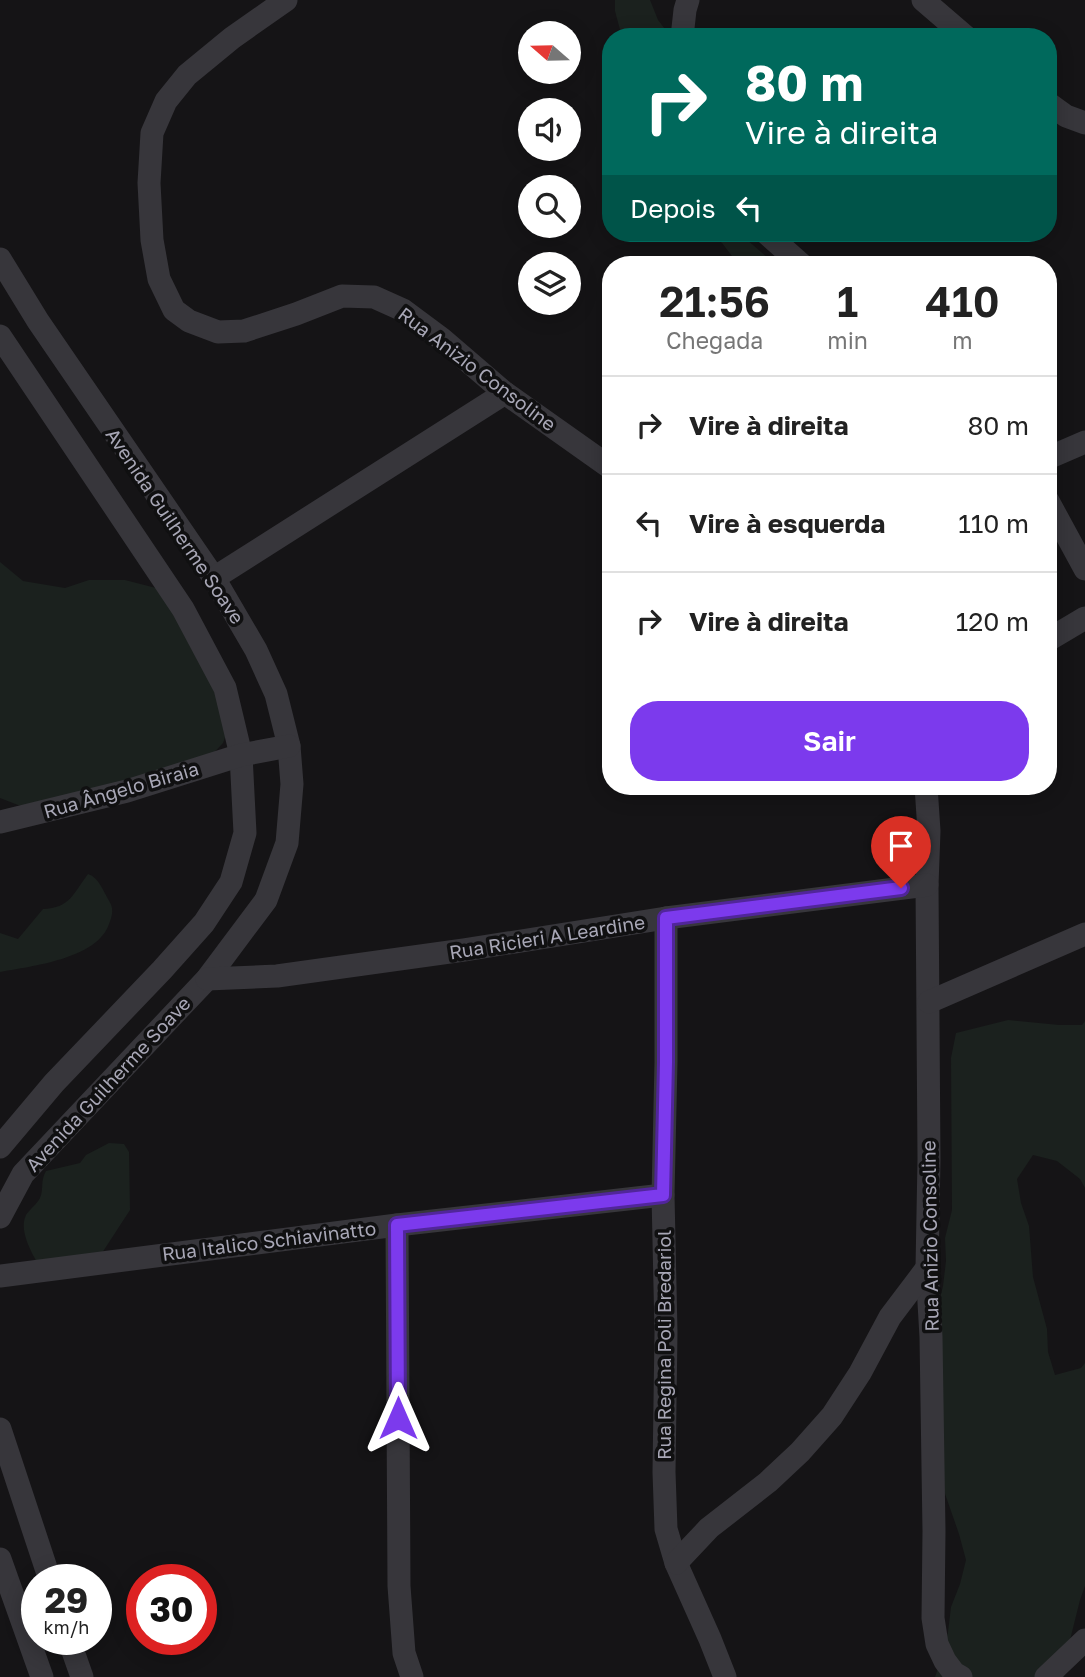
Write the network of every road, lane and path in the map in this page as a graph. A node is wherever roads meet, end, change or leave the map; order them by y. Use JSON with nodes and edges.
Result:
{"nodes":[{"id":1,"x":286,"y":0,"type":"edge"},
{"id":2,"x":688,"y":0,"type":"edge"},
{"id":3,"x":923,"y":0,"type":"edge"},
{"id":4,"x":682,"y":28,"type":"edge"},
{"id":5,"x":956,"y":28,"type":"edge"},
{"id":6,"x":1057,"y":110,"type":"edge"},
{"id":7,"x":1085,"y":122,"type":"edge"},
{"id":8,"x":776,"y":242,"type":"edge"},
{"id":9,"x":792,"y":256,"type":"edge"},
{"id":10,"x":0,"y":259,"type":"edge"},
{"id":11,"x":0,"y":336,"type":"edge"},
{"id":12,"x":505,"y":393,"type":"junction"},
{"id":13,"x":1085,"y":442,"type":"edge"},
{"id":14,"x":1057,"y":454,"type":"edge"},
{"id":15,"x":602,"y":462,"type":"edge"},
{"id":16,"x":1057,"y":518,"type":"edge"},
{"id":17,"x":1085,"y":569,"type":"edge"},
{"id":18,"x":214,"y":578,"type":"junction"},
{"id":19,"x":1085,"y":618,"type":"edge"},
{"id":20,"x":1057,"y":635,"type":"edge"},
{"id":21,"x":289,"y":746,"type":"junction"},
{"id":22,"x":241,"y":755,"type":"junction"},
{"id":23,"x":927,"y":795,"type":"edge"},
{"id":24,"x":1,"y":821,"type":"edge"},
{"id":25,"x":927,"y":885,"type":"junction"},
{"id":26,"x":666,"y":918,"type":"junction"},
{"id":27,"x":1085,"y":934,"type":"edge"},
{"id":28,"x":207,"y":979,"type":"junction"},
{"id":29,"x":929,"y":1002,"type":"junction"},
{"id":30,"x":0,"y":1147,"type":"edge"},
{"id":31,"x":663,"y":1195,"type":"junction"},
{"id":32,"x":0,"y":1217,"type":"edge"},
{"id":33,"x":397,"y":1225,"type":"junction"},
{"id":34,"x":927,"y":1268,"type":"junction"},
{"id":35,"x":0,"y":1276,"type":"edge"},
{"id":36,"x":0,"y":1429,"type":"edge"},
{"id":37,"x":0,"y":1559,"type":"edge"},
{"id":38,"x":676,"y":1563,"type":"junction"},
{"id":39,"x":45,"y":1564,"type":"edge"},
{"id":40,"x":1085,"y":1640,"type":"edge"},
{"id":41,"x":74,"y":1655,"type":"edge"},
{"id":42,"x":41,"y":1677,"type":"edge"},
{"id":43,"x":82,"y":1677,"type":"edge"},
{"id":44,"x":412,"y":1677,"type":"edge"},
{"id":45,"x":725,"y":1677,"type":"edge"},
{"id":46,"x":961,"y":1677,"type":"edge"},
{"id":47,"x":1046,"y":1677,"type":"edge"}],
"edges":[{"from":1,"to":12,"type":"street","name":"Rua Anizio Consoline"},
{"from":2,"to":4,"type":"street"},
{"from":3,"to":5,"type":"street"},
{"from":6,"to":7,"type":"street"},
{"from":8,"to":9,"type":"street"},
{"from":10,"to":18,"type":"street","name":"Avenida Guilherme Soave"},
{"from":11,"to":22,"type":"street","name":"Avenida Guilherme Soave"},
{"from":12,"to":15,"type":"street","name":"Rua Anizio Consoline"},
{"from":12,"to":18,"type":"street"},
{"from":13,"to":14,"type":"street"},
{"from":16,"to":17,"type":"street"},
{"from":18,"to":21,"type":"street","name":"Avenida Guilherme Soave"},
{"from":19,"to":20,"type":"street"},
{"from":21,"to":22,"type":"street","name":"Rua Ângelo Biraia"},
{"from":21,"to":28,"type":"street","name":"Avenida Guilherme Soave"},
{"from":22,"to":24,"type":"street","name":"Rua Ângelo Biraia"},
{"from":22,"to":30,"type":"street","name":"Avenida Guilherme Soave"},
{"from":23,"to":25,"type":"street","name":"Rua Anizio Consoline"},
{"from":25,"to":26,"type":"street","name":"Rua Ricieri A Leardine"},
{"from":25,"to":29,"type":"street","name":"Rua Anizio Consoline"},
{"from":26,"to":28,"type":"street","name":"Rua Ricieri A Leardine"},
{"from":26,"to":31,"type":"street","name":"Rua Regina Poli Bredariol"},
{"from":27,"to":29,"type":"street"},
{"from":28,"to":32,"type":"street","name":"Avenida Guilherme Soave"},
{"from":29,"to":34,"type":"street","name":"Rua Anizio Consoline"},
{"from":31,"to":33,"type":"street","name":"Rua Italico Schiavinatto"},
{"from":31,"to":38,"type":"street","name":"Rua Regina Poli Bredariol"},
{"from":33,"to":35,"type":"street","name":"Rua Italico Schiavinatto"},
{"from":33,"to":44,"type":"street"},
{"from":34,"to":38,"type":"street"},
{"from":34,"to":46,"type":"street","name":"Rua Anizio Consoline"},
{"from":36,"to":39,"type":"street"},
{"from":37,"to":42,"type":"street"},
{"from":38,"to":45,"type":"street","name":"Rua Regina Poli Bredariol"},
{"from":40,"to":47,"type":"street"},
{"from":41,"to":43,"type":"street"}]}
